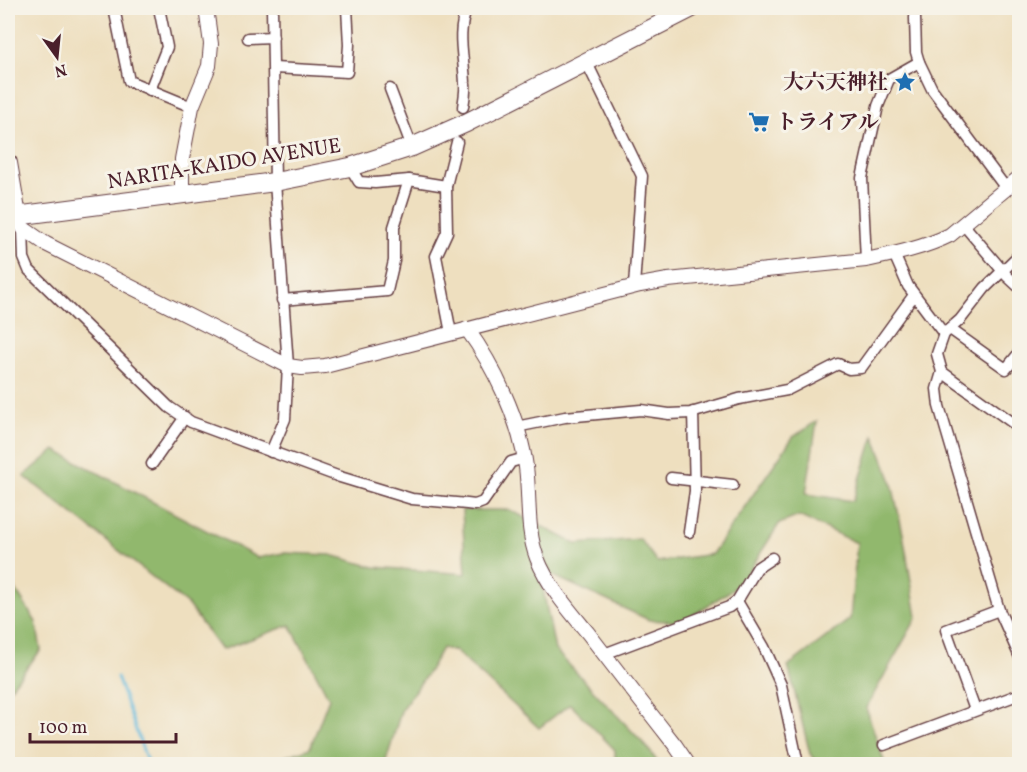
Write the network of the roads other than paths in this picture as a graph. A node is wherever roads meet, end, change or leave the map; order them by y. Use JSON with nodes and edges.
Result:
{"nodes":[{"id":1,"x":114,"y":8,"type":"edge"},
{"id":2,"x":159,"y":8,"type":"edge"},
{"id":3,"x":206,"y":8,"type":"edge"},
{"id":4,"x":272,"y":8,"type":"edge"},
{"id":5,"x":347,"y":8,"type":"edge"},
{"id":6,"x":467,"y":8,"type":"edge"},
{"id":7,"x":692,"y":8,"type":"edge"},
{"id":8,"x":916,"y":8,"type":"edge"},
{"id":9,"x":273,"y":37,"type":"junction"},
{"id":10,"x":248,"y":38,"type":"dead end"},
{"id":11,"x":586,"y":62,"type":"junction"},
{"id":12,"x":919,"y":62,"type":"junction"},
{"id":13,"x":274,"y":68,"type":"junction"},
{"id":14,"x":390,"y":89,"type":"dead end"},
{"id":15,"x":150,"y":90,"type":"junction"},
{"id":16,"x":192,"y":107,"type":"junction"},
{"id":17,"x":463,"y":107,"type":"dead end"},
{"id":18,"x":457,"y":142,"type":"dead end"},
{"id":19,"x":412,"y":147,"type":"junction"},
{"id":20,"x":8,"y":163,"type":"edge"},
{"id":21,"x":350,"y":167,"type":"junction"},
{"id":22,"x":1020,"y":177,"type":"edge"},
{"id":23,"x":409,"y":180,"type":"junction"},
{"id":24,"x":275,"y":182,"type":"junction"},
{"id":25,"x":446,"y":186,"type":"junction"},
{"id":26,"x":1005,"y":187,"type":"junction"},
{"id":27,"x":182,"y":193,"type":"junction"},
{"id":28,"x":16,"y":221,"type":"edge"},
{"id":29,"x":963,"y":224,"type":"junction"},
{"id":30,"x":894,"y":254,"type":"junction"},
{"id":31,"x":1020,"y":254,"type":"edge"},
{"id":32,"x":866,"y":260,"type":"junction"},
{"id":33,"x":1002,"y":271,"type":"junction"},
{"id":34,"x":634,"y":286,"type":"junction"},
{"id":35,"x":1020,"y":288,"type":"edge"},
{"id":36,"x":915,"y":295,"type":"junction"},
{"id":37,"x":282,"y":300,"type":"junction"},
{"id":38,"x":467,"y":329,"type":"junction"},
{"id":39,"x":947,"y":331,"type":"junction"},
{"id":40,"x":451,"y":333,"type":"junction"},
{"id":41,"x":1020,"y":352,"type":"edge"},
{"id":42,"x":288,"y":366,"type":"junction"},
{"id":43,"x":942,"y":372,"type":"junction"},
{"id":44,"x":693,"y":412,"type":"junction"},
{"id":45,"x":185,"y":417,"type":"junction"},
{"id":46,"x":516,"y":427,"type":"junction"},
{"id":47,"x":1020,"y":428,"type":"edge"},
{"id":48,"x":271,"y":452,"type":"junction"},
{"id":49,"x":525,"y":458,"type":"junction"},
{"id":50,"x":152,"y":464,"type":"dead end"},
{"id":51,"x":671,"y":478,"type":"dead end"},
{"id":52,"x":695,"y":480,"type":"junction"},
{"id":53,"x":733,"y":484,"type":"dead end"},
{"id":54,"x":689,"y":531,"type":"dead end"},
{"id":55,"x":772,"y":558,"type":"dead end"},
{"id":56,"x":737,"y":601,"type":"junction"},
{"id":57,"x":999,"y":610,"type":"junction"},
{"id":58,"x":604,"y":654,"type":"junction"},
{"id":59,"x":1020,"y":657,"type":"edge"},
{"id":60,"x":1020,"y":694,"type":"edge"},
{"id":61,"x":975,"y":710,"type":"junction"},
{"id":62,"x":884,"y":745,"type":"dead end"},
{"id":63,"x":688,"y":765,"type":"edge"},
{"id":64,"x":798,"y":765,"type":"edge"}],
"edges":[{"from":1,"to":15,"type":"street"},
{"from":2,"to":15,"type":"street"},
{"from":3,"to":16,"type":"street"},
{"from":4,"to":9,"type":"street"},
{"from":5,"to":13,"type":"street"},
{"from":6,"to":17,"type":"street"},
{"from":7,"to":11,"type":"main road","name":"NARITA-KAIDO AVENUE"},
{"from":8,"to":12,"type":"street"},
{"from":9,"to":10,"type":"street"},
{"from":9,"to":13,"type":"street"},
{"from":11,"to":19,"type":"main road","name":"NARITA-KAIDO AVENUE"},
{"from":11,"to":34,"type":"street"},
{"from":12,"to":26,"type":"street"},
{"from":12,"to":32,"type":"street"},
{"from":13,"to":24,"type":"street"},
{"from":14,"to":19,"type":"street"},
{"from":15,"to":16,"type":"street"},
{"from":16,"to":27,"type":"street"},
{"from":18,"to":25,"type":"street"},
{"from":19,"to":21,"type":"main road","name":"NARITA-KAIDO AVENUE"},
{"from":20,"to":28,"type":"main road"},
{"from":21,"to":23,"type":"street"},
{"from":21,"to":24,"type":"main road","name":"NARITA-KAIDO AVENUE"},
{"from":22,"to":26,"type":"street"},
{"from":23,"to":25,"type":"street"},
{"from":23,"to":37,"type":"street"},
{"from":24,"to":27,"type":"main road","name":"NARITA-KAIDO AVENUE"},
{"from":24,"to":37,"type":"street"},
{"from":25,"to":40,"type":"street"},
{"from":26,"to":29,"type":"street"},
{"from":27,"to":28,"type":"main road","name":"NARITA-KAIDO AVENUE"},
{"from":28,"to":42,"type":"street"},
{"from":28,"to":45,"type":"street"},
{"from":29,"to":30,"type":"street"},
{"from":29,"to":33,"type":"street"},
{"from":30,"to":32,"type":"street"},
{"from":30,"to":36,"type":"street"},
{"from":31,"to":33,"type":"street"},
{"from":32,"to":34,"type":"street"},
{"from":33,"to":35,"type":"street"},
{"from":33,"to":39,"type":"street"},
{"from":34,"to":38,"type":"street"},
{"from":36,"to":39,"type":"street"},
{"from":36,"to":44,"type":"street"},
{"from":37,"to":42,"type":"street"},
{"from":38,"to":40,"type":"street"},
{"from":38,"to":46,"type":"street"},
{"from":39,"to":41,"type":"street"},
{"from":39,"to":43,"type":"street"},
{"from":40,"to":42,"type":"street"},
{"from":42,"to":48,"type":"street"},
{"from":43,"to":47,"type":"street"},
{"from":43,"to":57,"type":"street"},
{"from":44,"to":46,"type":"street"},
{"from":44,"to":52,"type":"street"},
{"from":45,"to":48,"type":"street"},
{"from":45,"to":50,"type":"street"},
{"from":46,"to":49,"type":"street"},
{"from":48,"to":49,"type":"street"},
{"from":49,"to":58,"type":"street"},
{"from":51,"to":52,"type":"street"},
{"from":52,"to":53,"type":"street"},
{"from":52,"to":54,"type":"street"},
{"from":55,"to":56,"type":"street"},
{"from":56,"to":58,"type":"street"},
{"from":56,"to":64,"type":"street"},
{"from":57,"to":59,"type":"street"},
{"from":57,"to":61,"type":"street"},
{"from":58,"to":63,"type":"street"},
{"from":60,"to":61,"type":"street"},
{"from":61,"to":62,"type":"street"}]}
